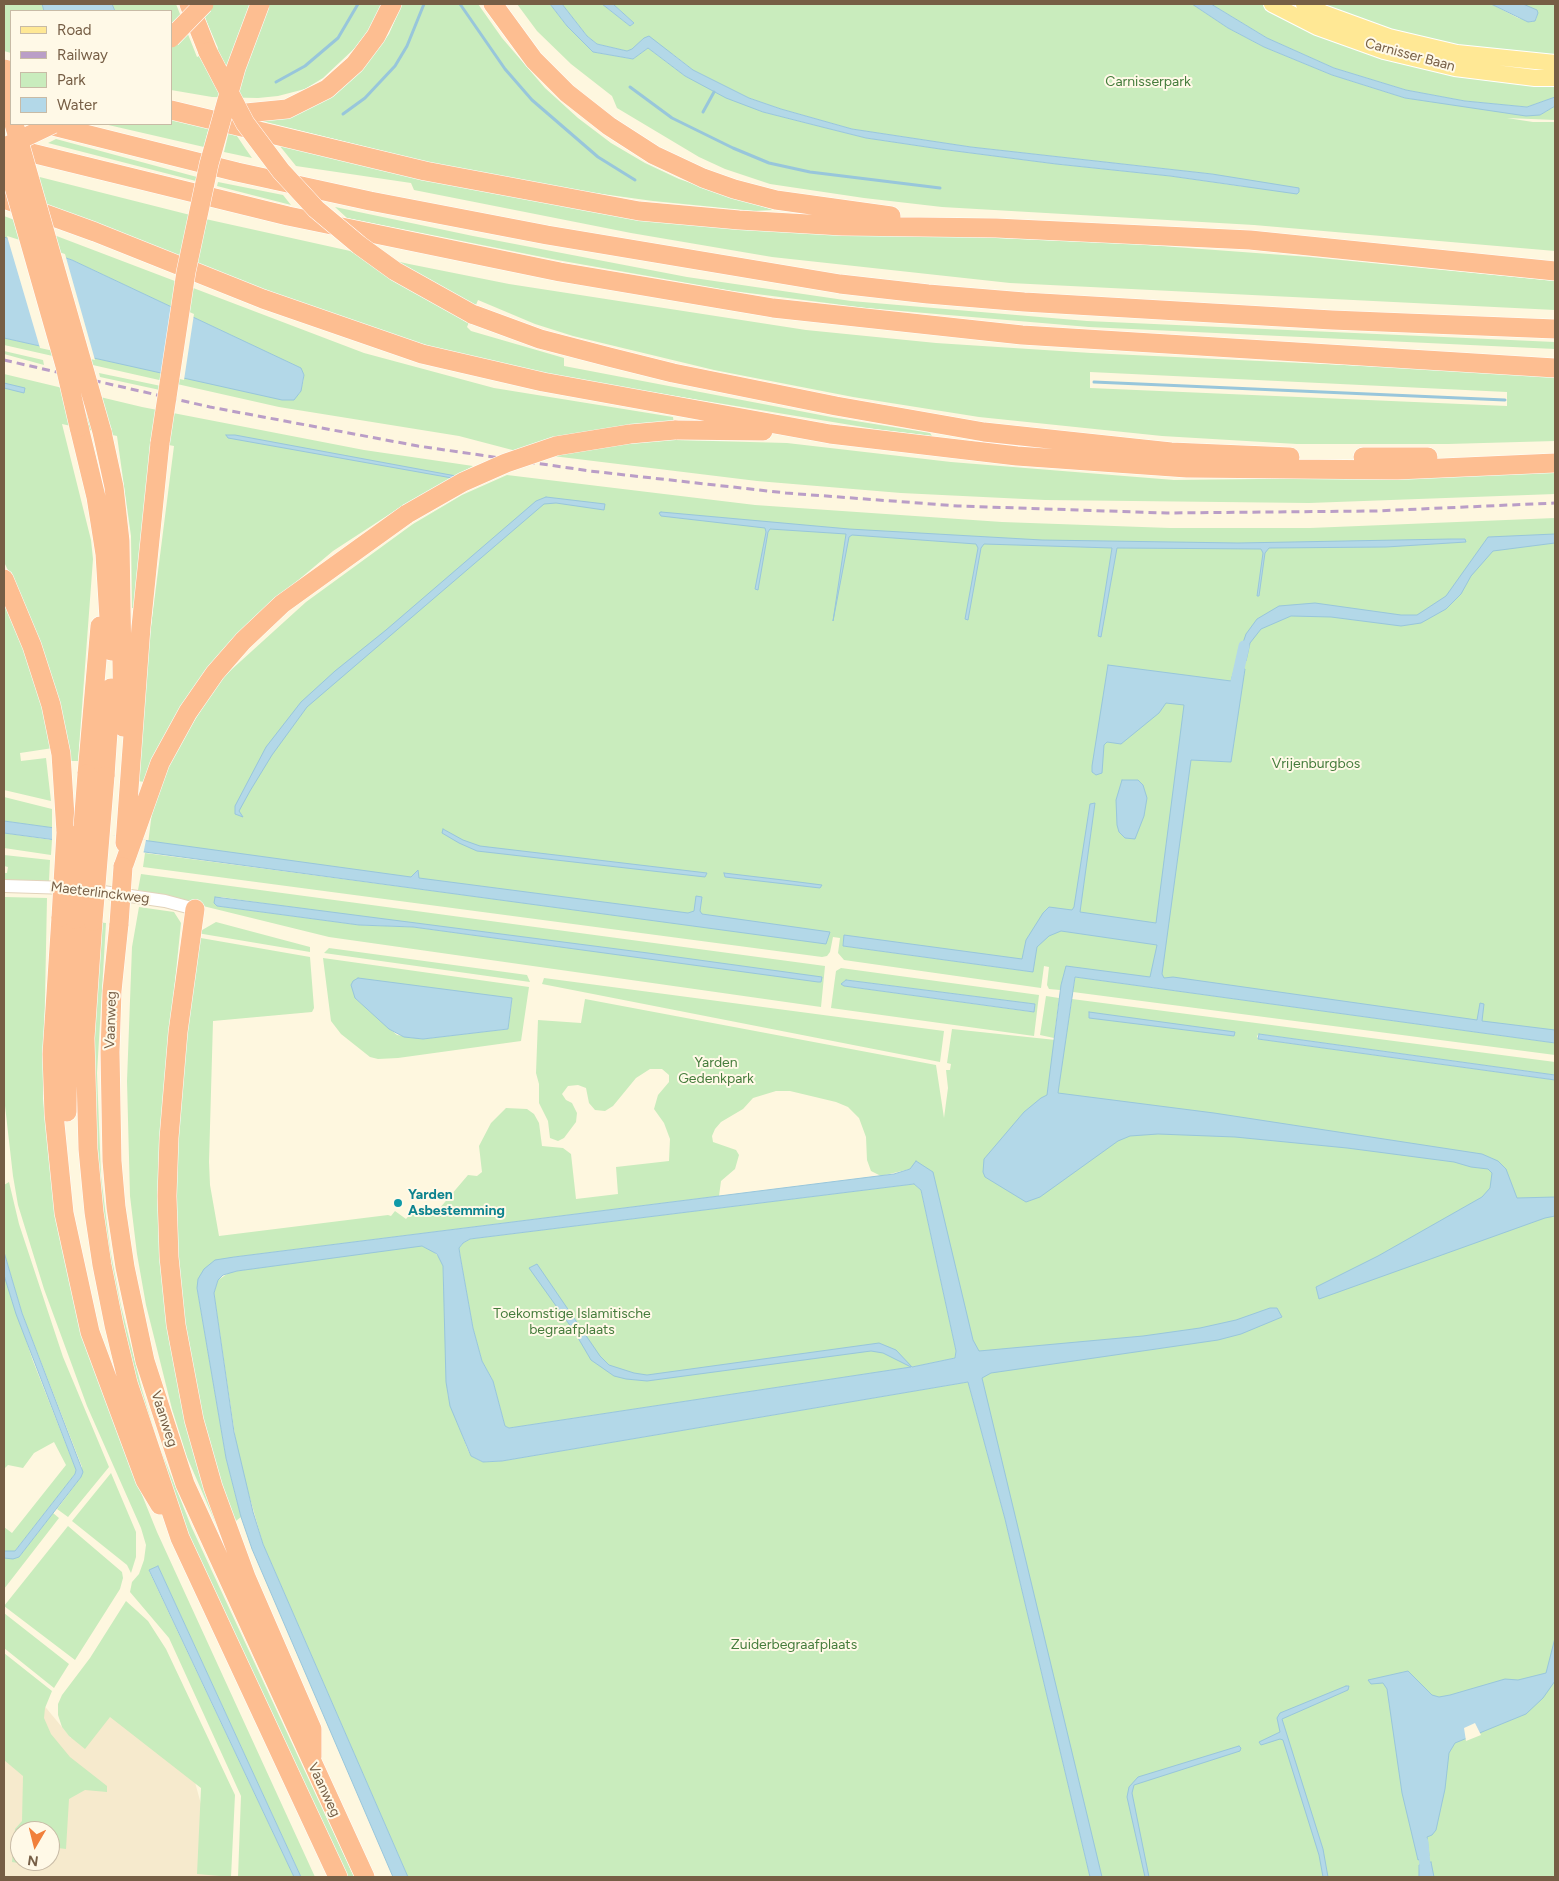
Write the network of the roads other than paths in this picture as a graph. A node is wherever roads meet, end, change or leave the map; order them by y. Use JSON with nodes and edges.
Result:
{"nodes":[{"id":1,"x":189,"y":4,"type":"edge"},
{"id":2,"x":204,"y":4,"type":"edge"},
{"id":3,"x":260,"y":4,"type":"edge"},
{"id":4,"x":392,"y":4,"type":"edge"},
{"id":5,"x":493,"y":4,"type":"edge"},
{"id":6,"x":1272,"y":4,"type":"edge"},
{"id":7,"x":1304,"y":4,"type":"edge"},
{"id":8,"x":172,"y":37,"type":"edge"},
{"id":9,"x":1555,"y":63,"type":"edge"},
{"id":10,"x":1555,"y":78,"type":"edge"},
{"id":11,"x":4,"y":87,"type":"edge"},
{"id":12,"x":172,"y":103,"type":"edge"},
{"id":13,"x":10,"y":110,"type":"edge"},
{"id":14,"x":172,"y":110,"type":"edge"},
{"id":15,"x":14,"y":125,"type":"edge"},
{"id":16,"x":48,"y":125,"type":"edge"},
{"id":17,"x":51,"y":125,"type":"edge"},
{"id":18,"x":4,"y":147,"type":"edge"},
{"id":19,"x":4,"y":152,"type":"edge"},
{"id":20,"x":4,"y":199,"type":"edge"},
{"id":21,"x":996,"y":228,"type":"junction"},
{"id":22,"x":1555,"y":271,"type":"edge"},
{"id":23,"x":1555,"y":329,"type":"edge"},
{"id":24,"x":1555,"y":368,"type":"edge"},
{"id":25,"x":830,"y":434,"type":"junction"},
{"id":26,"x":1555,"y":453,"type":"edge"},
{"id":27,"x":1555,"y":463,"type":"edge"},
{"id":28,"x":4,"y":579,"type":"edge"},
{"id":29,"x":111,"y":777,"type":"junction"},
{"id":30,"x":123,"y":867,"type":"junction"},
{"id":31,"x":4,"y":886,"type":"edge"},
{"id":32,"x":195,"y":909,"type":"joint"},
{"id":33,"x":77,"y":919,"type":"junction"},
{"id":34,"x":180,"y":1538,"type":"junction"},
{"id":35,"x":312,"y":1763,"type":"junction"},
{"id":36,"x":338,"y":1877,"type":"edge"},
{"id":37,"x":364,"y":1877,"type":"edge"}],
"edges":[{"from":1,"to":26,"type":"highway","bridge":true},
{"from":2,"to":8,"type":"highway","bridge":true},
{"from":3,"to":29,"type":"highway","bridge":true},
{"from":4,"to":12,"type":"highway"},
{"from":5,"to":21,"type":"highway"},
{"from":6,"to":10,"type":"main road","name":"Carnisser Baan"},
{"from":7,"to":9,"type":"main road","name":"Carnisser Baan"},
{"from":11,"to":13,"type":"highway"},
{"from":14,"to":21,"type":"highway"},
{"from":15,"to":29,"type":"highway","bridge":true},
{"from":16,"to":23,"type":"highway"},
{"from":17,"to":18,"type":"highway","bridge":true},
{"from":18,"to":24,"type":"highway"},
{"from":19,"to":29,"type":"highway","bridge":true},
{"from":20,"to":25,"type":"highway"},
{"from":21,"to":22,"type":"highway"},
{"from":25,"to":27,"type":"highway"},
{"from":25,"to":30,"type":"highway","bridge":true},
{"from":28,"to":33,"type":"highway","bridge":true},
{"from":29,"to":30,"type":"highway"},
{"from":29,"to":33,"type":"highway","bridge":true},
{"from":30,"to":35,"type":"highway","name":"Vaanweg","bridge":true},
{"from":31,"to":32,"type":"street","name":"Maeterlinckweg"},
{"from":32,"to":35,"type":"highway"},
{"from":33,"to":34,"type":"highway"},
{"from":33,"to":34,"type":"highway"},
{"from":34,"to":36,"type":"highway","name":"Vaanweg"},
{"from":35,"to":37,"type":"highway","name":"Vaanweg"}]}
